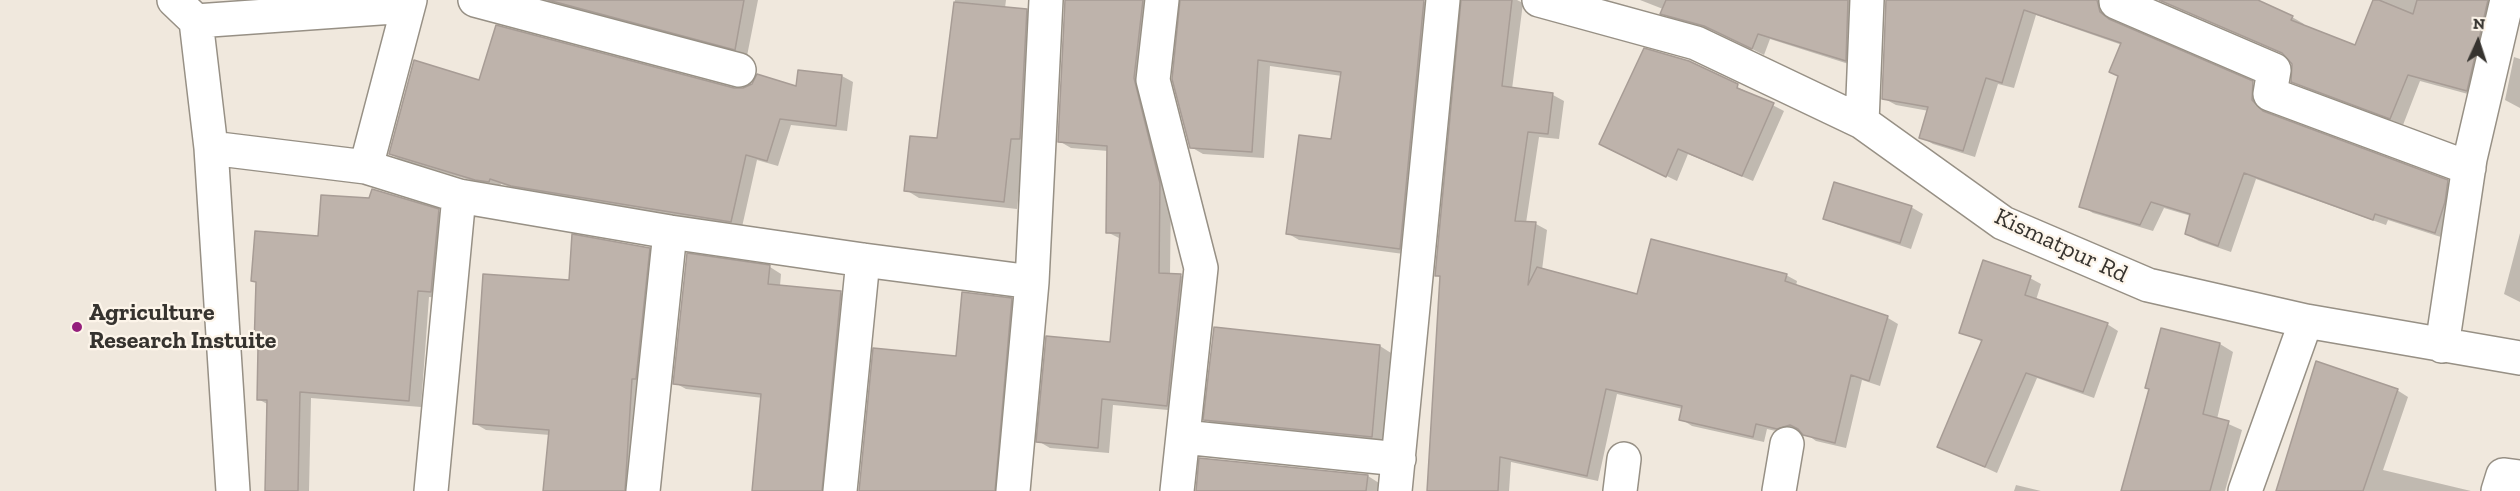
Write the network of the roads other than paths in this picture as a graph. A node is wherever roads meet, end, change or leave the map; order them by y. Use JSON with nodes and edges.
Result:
{"nodes":[{"id":1,"x":475,"y":0,"type":"edge"},
{"id":2,"x":1046,"y":0,"type":"edge"},
{"id":3,"x":1162,"y":0,"type":"edge"},
{"id":4,"x":1443,"y":0,"type":"edge"},
{"id":5,"x":1539,"y":0,"type":"edge"},
{"id":6,"x":1867,"y":0,"type":"edge"},
{"id":7,"x":2116,"y":0,"type":"edge"},
{"id":8,"x":2507,"y":0,"type":"edge"},
{"id":9,"x":409,"y":3,"type":"edge"},
{"id":10,"x":185,"y":10,"type":"edge"},
{"id":11,"x":2510,"y":37,"type":"edge"},
{"id":12,"x":739,"y":70,"type":"dead end"},
{"id":13,"x":1862,"y":122,"type":"junction"},
{"id":14,"x":211,"y":148,"type":"junction"},
{"id":15,"x":366,"y":167,"type":"junction"},
{"id":16,"x":2469,"y":168,"type":"junction"},
{"id":17,"x":459,"y":196,"type":"junction"},
{"id":18,"x":670,"y":232,"type":"junction"},
{"id":19,"x":863,"y":261,"type":"junction"},
{"id":20,"x":1032,"y":282,"type":"junction"},
{"id":21,"x":2306,"y":321,"type":"junction"},
{"id":22,"x":2442,"y":346,"type":"junction"},
{"id":23,"x":2520,"y":358,"type":"edge"},
{"id":24,"x":1183,"y":437,"type":"junction"},
{"id":25,"x":1787,"y":444,"type":"dead end"},
{"id":26,"x":1624,"y":459,"type":"dead end"},
{"id":27,"x":1397,"y":475,"type":"edge"},
{"id":28,"x":2520,"y":477,"type":"edge"},
{"id":29,"x":233,"y":491,"type":"edge"},
{"id":30,"x":431,"y":491,"type":"edge"},
{"id":31,"x":643,"y":491,"type":"edge"},
{"id":32,"x":840,"y":491,"type":"edge"},
{"id":33,"x":1013,"y":491,"type":"edge"},
{"id":34,"x":1177,"y":491,"type":"edge"},
{"id":35,"x":1620,"y":491,"type":"edge"},
{"id":36,"x":1779,"y":491,"type":"edge"},
{"id":37,"x":2246,"y":491,"type":"edge"},
{"id":38,"x":2498,"y":491,"type":"edge"}],
"edges":[{"from":1,"to":12,"type":"street"},
{"from":2,"to":20,"type":"street"},
{"from":3,"to":24,"type":"street"},
{"from":4,"to":27,"type":"street"},
{"from":5,"to":13,"type":"street","name":"Kismatpur Rd"},
{"from":6,"to":13,"type":"street"},
{"from":7,"to":16,"type":"street"},
{"from":8,"to":11,"type":"street"},
{"from":9,"to":10,"type":"street"},
{"from":9,"to":15,"type":"street"},
{"from":10,"to":14,"type":"street"},
{"from":11,"to":16,"type":"street"},
{"from":13,"to":21,"type":"street","name":"Kismatpur Rd"},
{"from":14,"to":15,"type":"street"},
{"from":14,"to":29,"type":"street"},
{"from":15,"to":17,"type":"street"},
{"from":16,"to":22,"type":"street"},
{"from":17,"to":18,"type":"street"},
{"from":17,"to":30,"type":"street"},
{"from":18,"to":19,"type":"street"},
{"from":18,"to":31,"type":"street"},
{"from":19,"to":20,"type":"street"},
{"from":19,"to":32,"type":"street"},
{"from":20,"to":33,"type":"street"},
{"from":21,"to":22,"type":"street","name":"Kismatpur Rd"},
{"from":21,"to":37,"type":"street"},
{"from":22,"to":23,"type":"street","name":"Kismatpur Rd"},
{"from":24,"to":27,"type":"street"},
{"from":24,"to":34,"type":"street"},
{"from":25,"to":36,"type":"street"},
{"from":26,"to":35,"type":"street"},
{"from":28,"to":38,"type":"street"}]}
